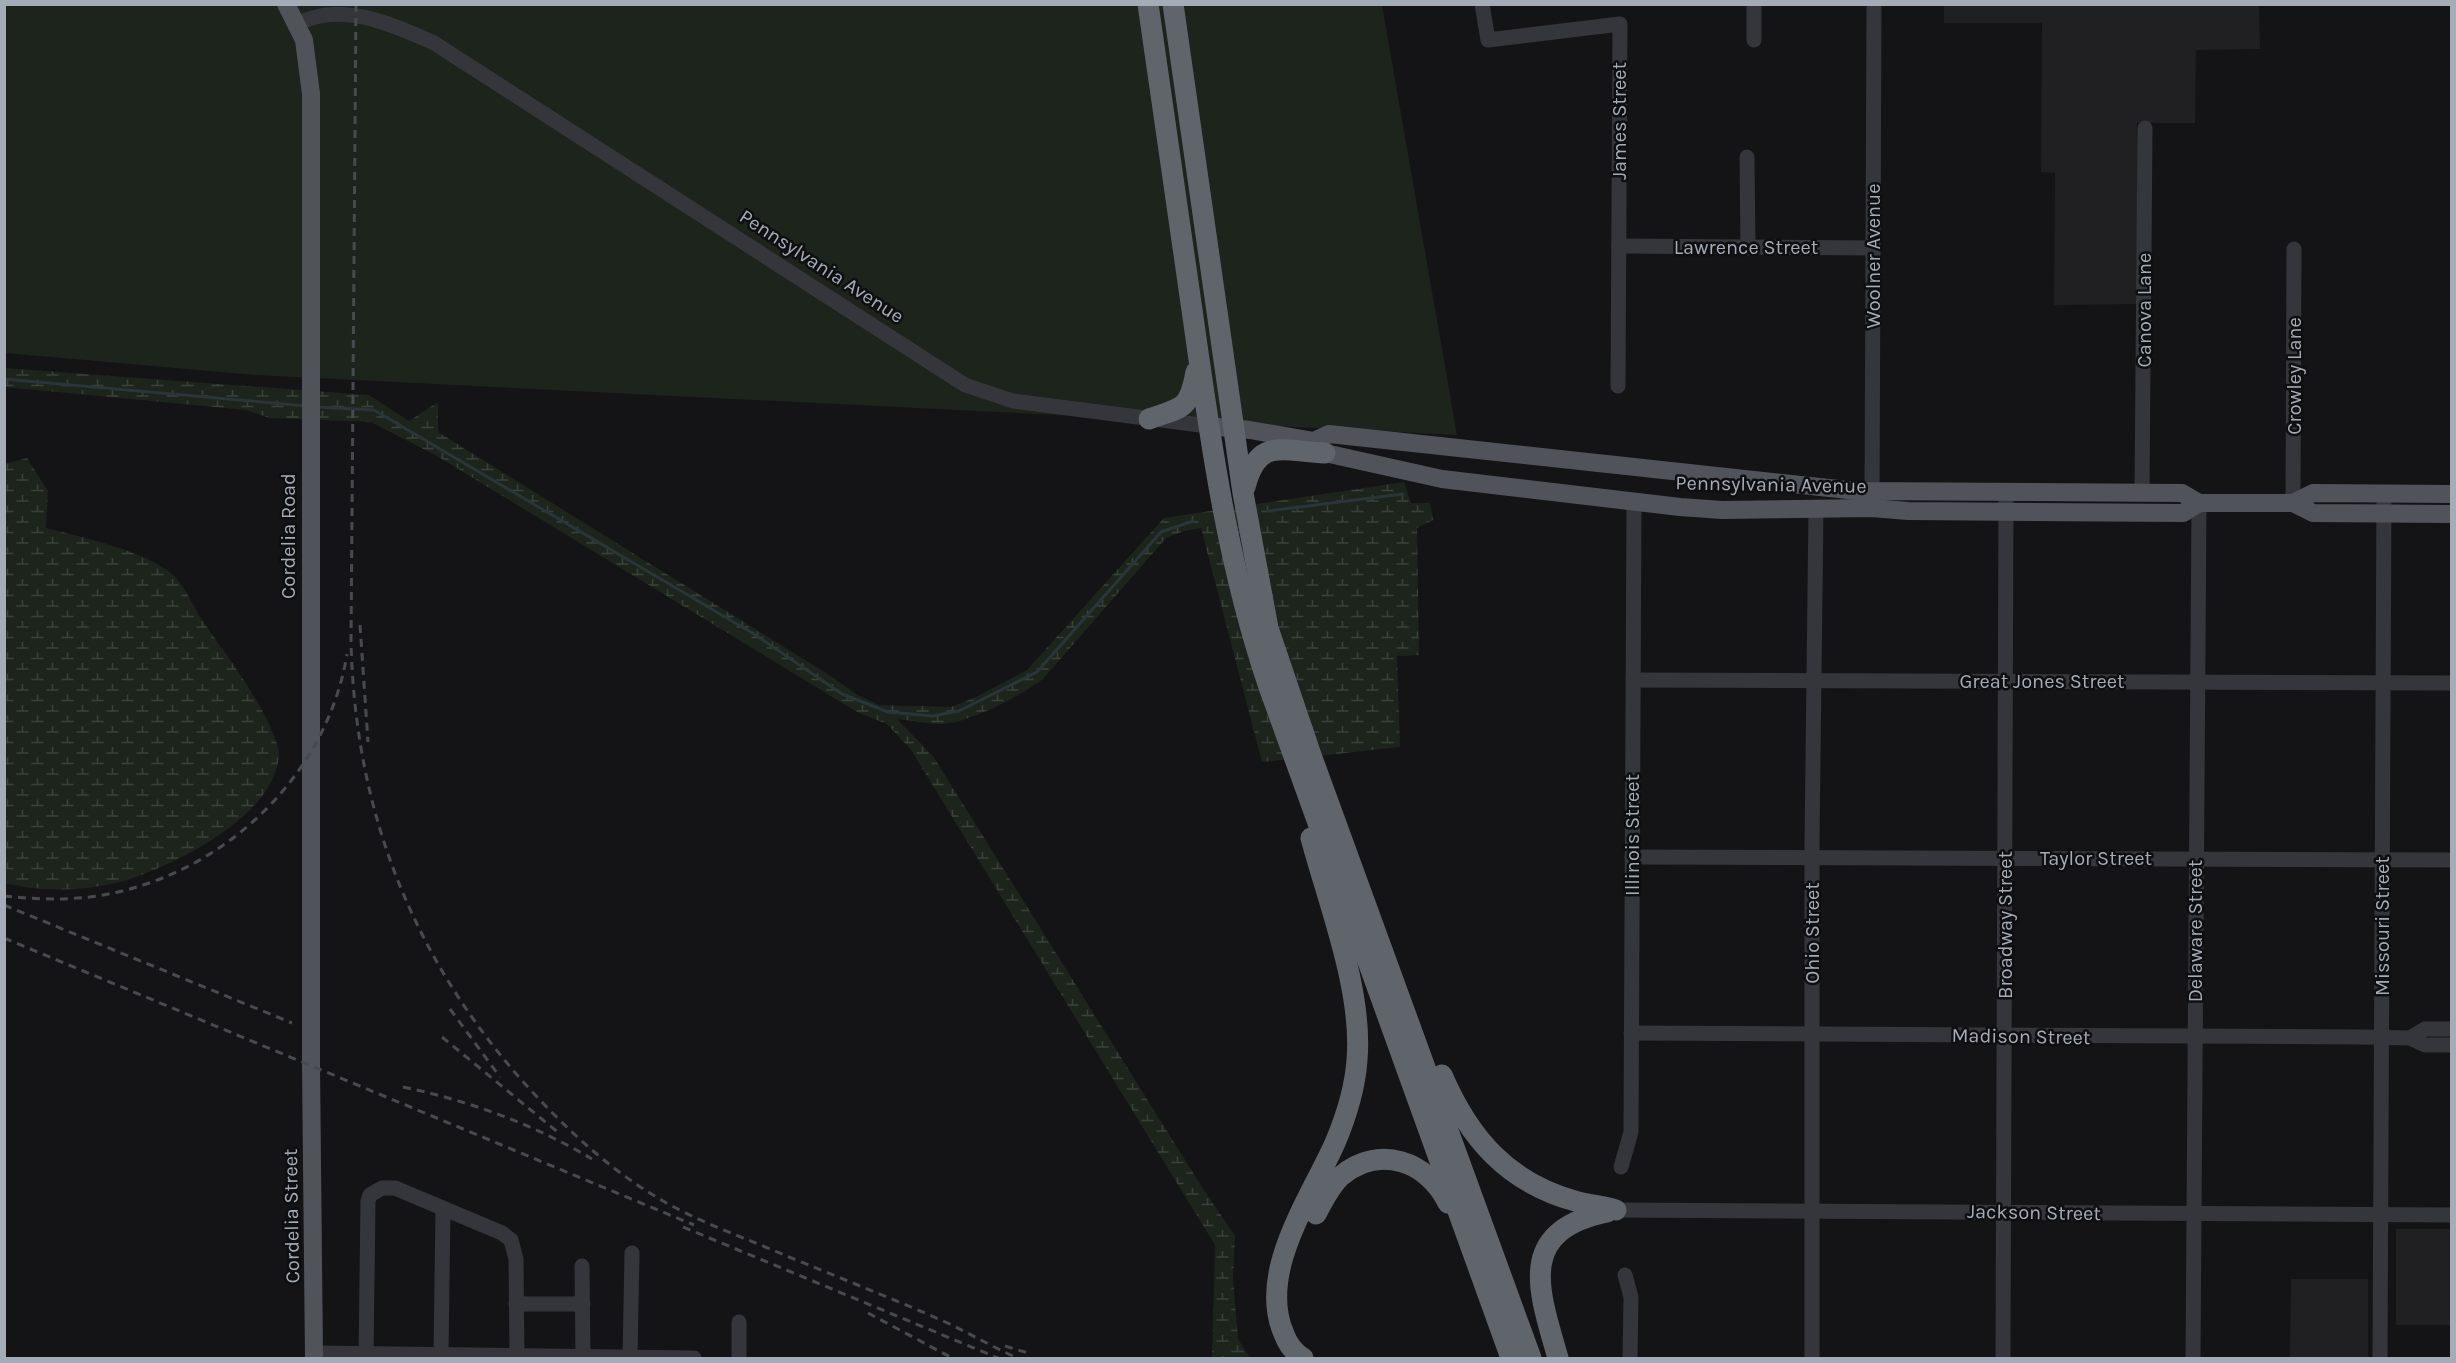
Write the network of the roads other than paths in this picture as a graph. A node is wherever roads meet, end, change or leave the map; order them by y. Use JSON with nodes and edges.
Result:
{"nodes":[{"id":1,"x":286,"y":4,"type":"edge"},
{"id":2,"x":1148,"y":4,"type":"edge"},
{"id":3,"x":1173,"y":4,"type":"edge"},
{"id":4,"x":1482,"y":4,"type":"edge"},
{"id":5,"x":1754,"y":4,"type":"edge"},
{"id":6,"x":1874,"y":4,"type":"edge"},
{"id":7,"x":344,"y":9,"type":"edge"},
{"id":8,"x":298,"y":24,"type":"junction"},
{"id":9,"x":1754,"y":40,"type":"dead end"},
{"id":10,"x":2145,"y":128,"type":"dead end"},
{"id":11,"x":1747,"y":157,"type":"dead end"},
{"id":12,"x":1619,"y":246,"type":"junction"},
{"id":13,"x":1748,"y":248,"type":"junction"},
{"id":14,"x":1873,"y":248,"type":"junction"},
{"id":15,"x":2294,"y":249,"type":"dead end"},
{"id":16,"x":1198,"y":357,"type":"junction"},
{"id":17,"x":1618,"y":386,"type":"dead end"},
{"id":18,"x":1149,"y":419,"type":"junction"},
{"id":19,"x":1208,"y":426,"type":"junction"},
{"id":20,"x":1233,"y":428,"type":"junction"},
{"id":21,"x":1319,"y":447,"type":"junction"},
{"id":22,"x":2006,"y":492,"type":"junction"},
{"id":23,"x":2142,"y":492,"type":"junction"},
{"id":24,"x":1243,"y":494,"type":"junction"},
{"id":25,"x":2384,"y":494,"type":"junction"},
{"id":26,"x":2451,"y":494,"type":"edge"},
{"id":27,"x":1872,"y":499,"type":"junction"},
{"id":28,"x":1634,"y":501,"type":"junction"},
{"id":29,"x":2199,"y":503,"type":"junction"},
{"id":30,"x":2293,"y":503,"type":"junction"},
{"id":31,"x":1816,"y":508,"type":"junction"},
{"id":32,"x":2007,"y":511,"type":"junction"},
{"id":33,"x":2384,"y":514,"type":"junction"},
{"id":34,"x":2451,"y":514,"type":"edge"},
{"id":35,"x":1634,"y":680,"type":"junction"},
{"id":36,"x":1813,"y":680,"type":"junction"},
{"id":37,"x":2005,"y":681,"type":"junction"},
{"id":38,"x":2196,"y":682,"type":"junction"},
{"id":39,"x":2384,"y":683,"type":"junction"},
{"id":40,"x":2451,"y":683,"type":"edge"},
{"id":41,"x":1295,"y":758,"type":"junction"},
{"id":42,"x":1632,"y":857,"type":"junction"},
{"id":43,"x":1812,"y":857,"type":"junction"},
{"id":44,"x":2005,"y":858,"type":"junction"},
{"id":45,"x":2196,"y":859,"type":"junction"},
{"id":46,"x":2382,"y":860,"type":"junction"},
{"id":47,"x":2451,"y":860,"type":"edge"},
{"id":48,"x":1357,"y":879,"type":"junction"},
{"id":49,"x":2451,"y":1029,"type":"edge"},
{"id":50,"x":1631,"y":1033,"type":"junction"},
{"id":51,"x":1812,"y":1034,"type":"junction"},
{"id":52,"x":2004,"y":1035,"type":"junction"},
{"id":53,"x":2195,"y":1037,"type":"junction"},
{"id":54,"x":2382,"y":1038,"type":"junction"},
{"id":55,"x":2410,"y":1038,"type":"junction"},
{"id":56,"x":2451,"y":1045,"type":"edge"},
{"id":57,"x":311,"y":1072,"type":"joint"},
{"id":58,"x":1621,"y":1167,"type":"dead end"},
{"id":59,"x":443,"y":1209,"type":"junction"},
{"id":60,"x":1616,"y":1210,"type":"junction"},
{"id":61,"x":1812,"y":1210,"type":"junction"},
{"id":62,"x":2003,"y":1211,"type":"junction"},
{"id":63,"x":2194,"y":1213,"type":"junction"},
{"id":64,"x":2381,"y":1214,"type":"junction"},
{"id":65,"x":2451,"y":1215,"type":"edge"},
{"id":66,"x":1472,"y":1251,"type":"junction"},
{"id":67,"x":632,"y":1253,"type":"dead end"},
{"id":68,"x":582,"y":1266,"type":"dead end"},
{"id":69,"x":1624,"y":1275,"type":"dead end"},
{"id":70,"x":516,"y":1304,"type":"junction"},
{"id":71,"x":583,"y":1304,"type":"junction"},
{"id":72,"x":739,"y":1322,"type":"dead end"},
{"id":73,"x":441,"y":1354,"type":"junction"},
{"id":74,"x":315,"y":1356,"type":"edge"},
{"id":75,"x":366,"y":1356,"type":"edge"},
{"id":76,"x":470,"y":1356,"type":"edge"},
{"id":77,"x":517,"y":1357,"type":"edge"},
{"id":78,"x":583,"y":1358,"type":"edge"},
{"id":79,"x":630,"y":1358,"type":"edge"},
{"id":80,"x":694,"y":1359,"type":"edge"},
{"id":81,"x":739,"y":1359,"type":"edge"},
{"id":82,"x":1304,"y":1359,"type":"edge"},
{"id":83,"x":1511,"y":1359,"type":"edge"},
{"id":84,"x":1531,"y":1359,"type":"edge"},
{"id":85,"x":1558,"y":1359,"type":"edge"},
{"id":86,"x":1630,"y":1359,"type":"edge"},
{"id":87,"x":1812,"y":1359,"type":"edge"},
{"id":88,"x":2003,"y":1359,"type":"edge"},
{"id":89,"x":2193,"y":1359,"type":"edge"},
{"id":90,"x":2380,"y":1359,"type":"edge"}],
"edges":[{"from":1,"to":8,"type":"main road","name":"Cordelia Road"},
{"from":2,"to":16,"type":"highway"},
{"from":3,"to":20,"type":"highway"},
{"from":4,"to":12,"type":"street","name":"James Street"},
{"from":5,"to":9,"type":"street"},
{"from":6,"to":14,"type":"street","name":"Woolner Avenue"},
{"from":7,"to":8,"type":"street","name":"Pennsylvania Avenue"},
{"from":7,"to":18,"type":"street","name":"Pennsylvania Avenue"},
{"from":8,"to":57,"type":"main road","name":"Cordelia Road"},
{"from":10,"to":23,"type":"street","name":"Canova Lane"},
{"from":11,"to":13,"type":"street"},
{"from":12,"to":13,"type":"street","name":"Lawrence Street"},
{"from":12,"to":17,"type":"street","name":"James Street"},
{"from":13,"to":14,"type":"street","name":"Lawrence Street"},
{"from":14,"to":27,"type":"street","name":"Woolner Avenue"},
{"from":15,"to":30,"type":"street","name":"Crowley Lane"},
{"from":16,"to":18,"type":"highway"},
{"from":16,"to":19,"type":"highway"},
{"from":18,"to":19,"type":"street","name":"Pennsylvania Avenue"},
{"from":19,"to":20,"type":"main road","name":"Pennsylvania Avenue"},
{"from":19,"to":41,"type":"highway"},
{"from":20,"to":21,"type":"main road","name":"Pennsylvania Avenue"},
{"from":20,"to":24,"type":"highway"},
{"from":21,"to":24,"type":"highway"},
{"from":21,"to":27,"type":"main road","name":"Pennsylvania Avenue"},
{"from":21,"to":28,"type":"main road","name":"Pennsylvania Avenue"},
{"from":22,"to":23,"type":"main road","name":"Pennsylvania Avenue"},
{"from":22,"to":27,"type":"main road","name":"Pennsylvania Avenue"},
{"from":22,"to":32,"type":"street","name":"Broadway Street"},
{"from":23,"to":29,"type":"main road","name":"Pennsylvania Avenue"},
{"from":24,"to":48,"type":"highway"},
{"from":25,"to":26,"type":"main road","name":"Pennsylvania Avenue"},
{"from":25,"to":30,"type":"main road","name":"Pennsylvania Avenue"},
{"from":25,"to":33,"type":"street","name":"Missouri Street"},
{"from":27,"to":31,"type":"main road","name":"Pennsylvania Avenue"},
{"from":27,"to":32,"type":"main road","name":"Pennsylvania Avenue"},
{"from":28,"to":31,"type":"main road","name":"Pennsylvania Avenue"},
{"from":28,"to":35,"type":"street","name":"Illinois Street"},
{"from":29,"to":30,"type":"main road","name":"Pennsylvania Avenue"},
{"from":29,"to":32,"type":"main road","name":"Pennsylvania Avenue"},
{"from":29,"to":38,"type":"street","name":"Delaware Street"},
{"from":30,"to":33,"type":"main road","name":"Pennsylvania Avenue"},
{"from":31,"to":36,"type":"street","name":"Ohio Street"},
{"from":32,"to":37,"type":"street","name":"Broadway Street"},
{"from":33,"to":34,"type":"main road","name":"Pennsylvania Avenue"},
{"from":33,"to":39,"type":"street","name":"Missouri Street"},
{"from":35,"to":36,"type":"street","name":"Great Jones Street"},
{"from":35,"to":42,"type":"street","name":"Illinois Street"},
{"from":36,"to":37,"type":"street","name":"Great Jones Street"},
{"from":36,"to":43,"type":"street","name":"Ohio Street"},
{"from":37,"to":38,"type":"street","name":"Great Jones Street"},
{"from":37,"to":44,"type":"street","name":"Broadway Street"},
{"from":38,"to":39,"type":"street","name":"Great Jones Street"},
{"from":38,"to":45,"type":"street","name":"Delaware Street"},
{"from":39,"to":40,"type":"street","name":"Great Jones Street"},
{"from":39,"to":46,"type":"street","name":"Missouri Street"},
{"from":41,"to":66,"type":"highway"},
{"from":41,"to":82,"type":"highway"},
{"from":42,"to":43,"type":"street","name":"Taylor Street"},
{"from":42,"to":50,"type":"street","name":"Illinois Street"},
{"from":43,"to":44,"type":"street","name":"Taylor Street"},
{"from":43,"to":51,"type":"street","name":"Ohio Street"},
{"from":44,"to":45,"type":"street","name":"Taylor Street"},
{"from":44,"to":52,"type":"street","name":"Broadway Street"},
{"from":45,"to":46,"type":"street","name":"Taylor Street"},
{"from":45,"to":53,"type":"street","name":"Delaware Street"},
{"from":46,"to":47,"type":"street","name":"Taylor Street"},
{"from":46,"to":54,"type":"street","name":"Missouri Street"},
{"from":48,"to":60,"type":"highway"},
{"from":48,"to":84,"type":"highway"},
{"from":49,"to":55,"type":"street","name":"Madison Street"},
{"from":50,"to":51,"type":"street","name":"Madison Street"},
{"from":50,"to":58,"type":"street","name":"Illinois Street"},
{"from":51,"to":52,"type":"street","name":"Madison Street"},
{"from":51,"to":61,"type":"street","name":"Ohio Street"},
{"from":52,"to":53,"type":"street","name":"Madison Street"},
{"from":52,"to":62,"type":"street","name":"Broadway Street"},
{"from":53,"to":54,"type":"street","name":"Madison Street"},
{"from":53,"to":63,"type":"street","name":"Delaware Street"},
{"from":54,"to":55,"type":"street","name":"Madison Street"},
{"from":54,"to":64,"type":"street","name":"Missouri Street"},
{"from":55,"to":56,"type":"street","name":"Madison Street"},
{"from":57,"to":74,"type":"main road","name":"Cordelia Street"},
{"from":59,"to":70,"type":"street"},
{"from":59,"to":73,"type":"street"},
{"from":59,"to":75,"type":"street"},
{"from":60,"to":61,"type":"street","name":"Jackson Street"},
{"from":60,"to":85,"type":"highway"},
{"from":61,"to":62,"type":"street","name":"Jackson Street"},
{"from":61,"to":87,"type":"street","name":"Ohio Street"},
{"from":62,"to":63,"type":"street","name":"Jackson Street"},
{"from":62,"to":88,"type":"street","name":"Broadway Street"},
{"from":63,"to":64,"type":"street","name":"Jackson Street"},
{"from":63,"to":89,"type":"street","name":"Delaware Street"},
{"from":64,"to":65,"type":"street","name":"Jackson Street"},
{"from":64,"to":90,"type":"street","name":"Missouri Street"},
{"from":66,"to":82,"type":"highway"},
{"from":66,"to":83,"type":"highway"},
{"from":67,"to":79,"type":"street"},
{"from":68,"to":71,"type":"street"},
{"from":69,"to":86,"type":"street"},
{"from":70,"to":71,"type":"street"},
{"from":70,"to":77,"type":"street"},
{"from":71,"to":78,"type":"street"},
{"from":72,"to":81,"type":"street"},
{"from":73,"to":75,"type":"street"},
{"from":73,"to":76,"type":"street"},
{"from":74,"to":75,"type":"street"},
{"from":76,"to":77,"type":"street"},
{"from":77,"to":78,"type":"street"},
{"from":78,"to":79,"type":"street"},
{"from":79,"to":80,"type":"street"}]}
